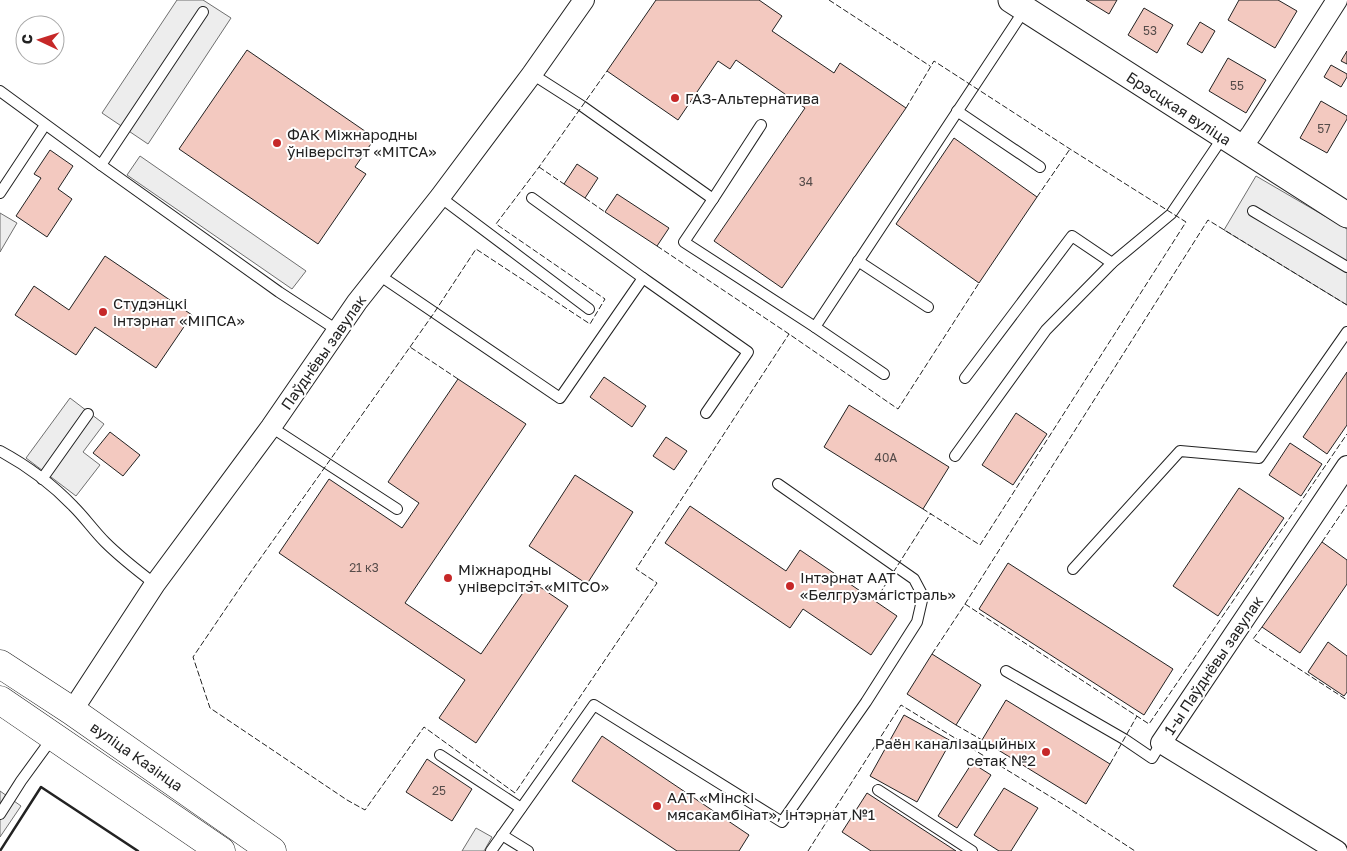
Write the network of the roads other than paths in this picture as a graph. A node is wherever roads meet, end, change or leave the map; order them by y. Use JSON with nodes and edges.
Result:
{"nodes":[{"id":1,"x":584,"y":0,"type":"edge"},
{"id":2,"x":1337,"y":0,"type":"edge"},
{"id":3,"x":1018,"y":4,"type":"edge"},
{"id":4,"x":203,"y":12,"type":"dead end"},
{"id":5,"x":532,"y":74,"type":"junction"},
{"id":6,"x":0,"y":91,"type":"edge"},
{"id":7,"x":957,"y":111,"type":"junction"},
{"id":8,"x":45,"y":124,"type":"junction"},
{"id":9,"x":761,"y":125,"type":"dead end"},
{"id":10,"x":1232,"y":142,"type":"junction"},
{"id":11,"x":101,"y":165,"type":"junction"},
{"id":12,"x":1040,"y":167,"type":"dead end"},
{"id":13,"x":0,"y":193,"type":"edge"},
{"id":14,"x":440,"y":197,"type":"junction"},
{"id":15,"x":532,"y":198,"type":"dead end"},
{"id":16,"x":712,"y":199,"type":"junction"},
{"id":17,"x":1253,"y":211,"type":"dead end"},
{"id":18,"x":1347,"y":215,"type":"edge"},
{"id":19,"x":858,"y":261,"type":"junction"},
{"id":20,"x":1112,"y":263,"type":"junction"},
{"id":21,"x":1347,"y":267,"type":"edge"},
{"id":22,"x":379,"y":275,"type":"junction"},
{"id":23,"x":643,"y":278,"type":"junction"},
{"id":24,"x":928,"y":307,"type":"dead end"},
{"id":25,"x":590,"y":309,"type":"dead end"},
{"id":26,"x":814,"y":327,"type":"junction"},
{"id":27,"x":337,"y":330,"type":"junction"},
{"id":28,"x":1347,"y":332,"type":"edge"},
{"id":29,"x":884,"y":374,"type":"dead end"},
{"id":30,"x":965,"y":378,"type":"dead end"},
{"id":31,"x":706,"y":412,"type":"dead end"},
{"id":32,"x":88,"y":414,"type":"dead end"},
{"id":33,"x":271,"y":427,"type":"junction"},
{"id":34,"x":0,"y":451,"type":"edge"},
{"id":35,"x":955,"y":456,"type":"dead end"},
{"id":36,"x":1347,"y":466,"type":"edge"},
{"id":37,"x":42,"y":479,"type":"junction"},
{"id":38,"x":778,"y":484,"type":"dead end"},
{"id":39,"x":397,"y":509,"type":"dead end"},
{"id":40,"x":1073,"y":569,"type":"dead end"},
{"id":41,"x":155,"y":584,"type":"junction"},
{"id":42,"x":0,"y":664,"type":"edge"},
{"id":43,"x":1006,"y":670,"type":"dead end"},
{"id":44,"x":0,"y":700,"type":"edge"},
{"id":45,"x":72,"y":711,"type":"junction"},
{"id":46,"x":54,"y":736,"type":"junction"},
{"id":47,"x":1161,"y":743,"type":"junction"},
{"id":48,"x":440,"y":755,"type":"dead end"},
{"id":49,"x":878,"y":790,"type":"dead end"},
{"id":50,"x":520,"y":808,"type":"junction"},
{"id":51,"x":0,"y":814,"type":"edge"},
{"id":52,"x":502,"y":835,"type":"junction"},
{"id":53,"x":222,"y":841,"type":"edge"},
{"id":54,"x":272,"y":851,"type":"edge"},
{"id":55,"x":491,"y":851,"type":"edge"},
{"id":56,"x":528,"y":851,"type":"edge"},
{"id":57,"x":972,"y":851,"type":"edge"},
{"id":58,"x":1337,"y":851,"type":"edge"}],
"edges":[{"from":1,"to":5,"type":"street","name":"Паўднёвы завулак"},
{"from":2,"to":10,"type":"street"},
{"from":3,"to":7,"type":"lane"},
{"from":3,"to":10,"type":"street","name":"Брэсцкая вуліца"},
{"from":4,"to":11,"type":"lane"},
{"from":5,"to":14,"type":"street","name":"Паўднёвы завулак"},
{"from":5,"to":16,"type":"lane"},
{"from":6,"to":8,"type":"lane"},
{"from":7,"to":12,"type":"lane"},
{"from":7,"to":19,"type":"lane"},
{"from":8,"to":11,"type":"lane"},
{"from":8,"to":13,"type":"lane"},
{"from":9,"to":16,"type":"lane"},
{"from":10,"to":18,"type":"street","name":"Брэсцкая вуліца"},
{"from":10,"to":20,"type":"lane"},
{"from":11,"to":27,"type":"lane"},
{"from":14,"to":22,"type":"street","name":"Паўднёвы завулак"},
{"from":14,"to":25,"type":"lane"},
{"from":15,"to":23,"type":"lane"},
{"from":16,"to":26,"type":"lane"},
{"from":17,"to":21,"type":"lane"},
{"from":19,"to":24,"type":"lane"},
{"from":19,"to":26,"type":"lane"},
{"from":20,"to":30,"type":"lane"},
{"from":20,"to":35,"type":"lane"},
{"from":22,"to":23,"type":"lane"},
{"from":22,"to":27,"type":"street","name":"Паўднёвы завулак"},
{"from":23,"to":31,"type":"lane"},
{"from":26,"to":29,"type":"lane"},
{"from":27,"to":33,"type":"street","name":"Паўднёвы завулак"},
{"from":28,"to":40,"type":"lane"},
{"from":32,"to":37,"type":"lane"},
{"from":33,"to":39,"type":"lane"},
{"from":33,"to":41,"type":"street","name":"Паўднёвы завулак"},
{"from":34,"to":37,"type":"lane"},
{"from":36,"to":47,"type":"street","name":"1-ы Паўднёвы завулак"},
{"from":37,"to":41,"type":"lane"},
{"from":38,"to":50,"type":"lane"},
{"from":41,"to":45,"type":"street","name":"Паўднёвы завулак"},
{"from":42,"to":45,"type":"main road","name":"вуліца Казінца"},
{"from":43,"to":47,"type":"lane"},
{"from":44,"to":46,"type":"main road","name":"вуліца Казінца"},
{"from":45,"to":46,"type":"main road"},
{"from":45,"to":53,"type":"main road","name":"вуліца Казінца"},
{"from":46,"to":51,"type":"lane"},
{"from":46,"to":53,"type":"main road","name":"вуліца Казінца"},
{"from":47,"to":58,"type":"street","name":"1-ы Паўднёвы завулак"},
{"from":48,"to":50,"type":"lane"},
{"from":49,"to":57,"type":"lane"},
{"from":50,"to":52,"type":"lane"},
{"from":52,"to":55,"type":"lane"},
{"from":52,"to":56,"type":"lane"},
{"from":53,"to":54,"type":"main road","name":"вуліца Казінца"}]}
